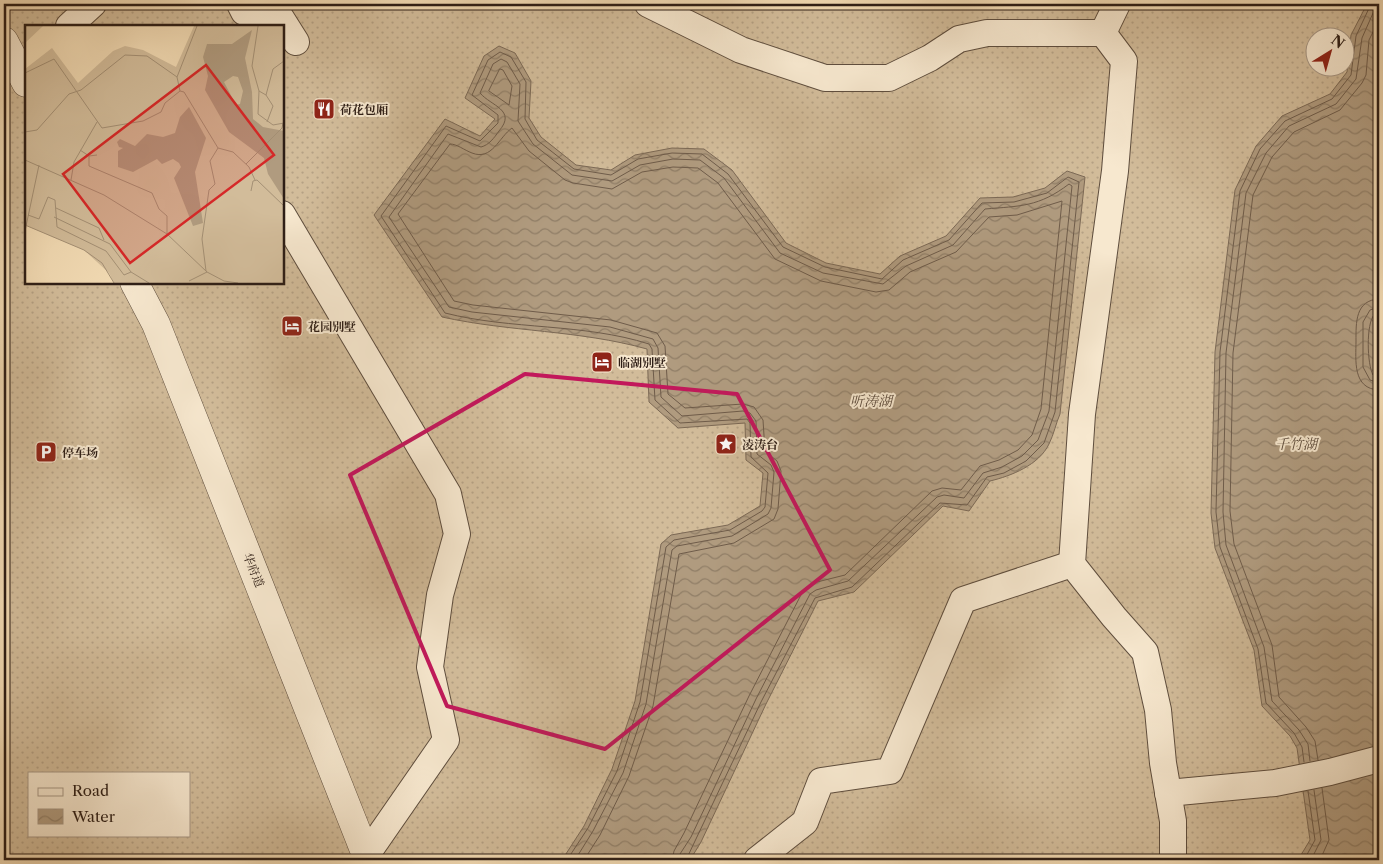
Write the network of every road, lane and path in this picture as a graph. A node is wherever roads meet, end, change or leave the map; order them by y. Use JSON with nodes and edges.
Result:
{"nodes":[{"id":1,"x":93,"y":4,"type":"edge"},
{"id":2,"x":648,"y":4,"type":"edge"},
{"id":3,"x":1117,"y":4,"type":"edge"},
{"id":4,"x":240,"y":14,"type":"edge"},
{"id":5,"x":70,"y":25,"type":"edge"},
{"id":6,"x":1103,"y":33,"type":"junction"},
{"id":7,"x":4,"y":41,"type":"edge"},
{"id":8,"x":296,"y":42,"type":"dead end"},
{"id":9,"x":25,"y":78,"type":"edge"},
{"id":10,"x":284,"y":217,"type":"edge"},
{"id":11,"x":135,"y":284,"type":"edge"},
{"id":12,"x":1072,"y":564,"type":"junction"},
{"id":13,"x":1379,"y":759,"type":"edge"},
{"id":14,"x":1168,"y":793,"type":"junction"},
{"id":15,"x":367,"y":857,"type":"edge"},
{"id":16,"x":757,"y":860,"type":"edge"},
{"id":17,"x":1173,"y":860,"type":"edge"}],
"edges":[{"from":1,"to":5,"type":"street"},
{"from":2,"to":6,"type":"street"},
{"from":3,"to":6,"type":"street"},
{"from":4,"to":8,"type":"street"},
{"from":6,"to":12,"type":"street"},
{"from":7,"to":9,"type":"street"},
{"from":10,"to":15,"type":"street"},
{"from":11,"to":15,"type":"street","name":"华府道"},
{"from":12,"to":14,"type":"street"},
{"from":12,"to":16,"type":"street"},
{"from":13,"to":14,"type":"street"},
{"from":14,"to":17,"type":"street"}]}
